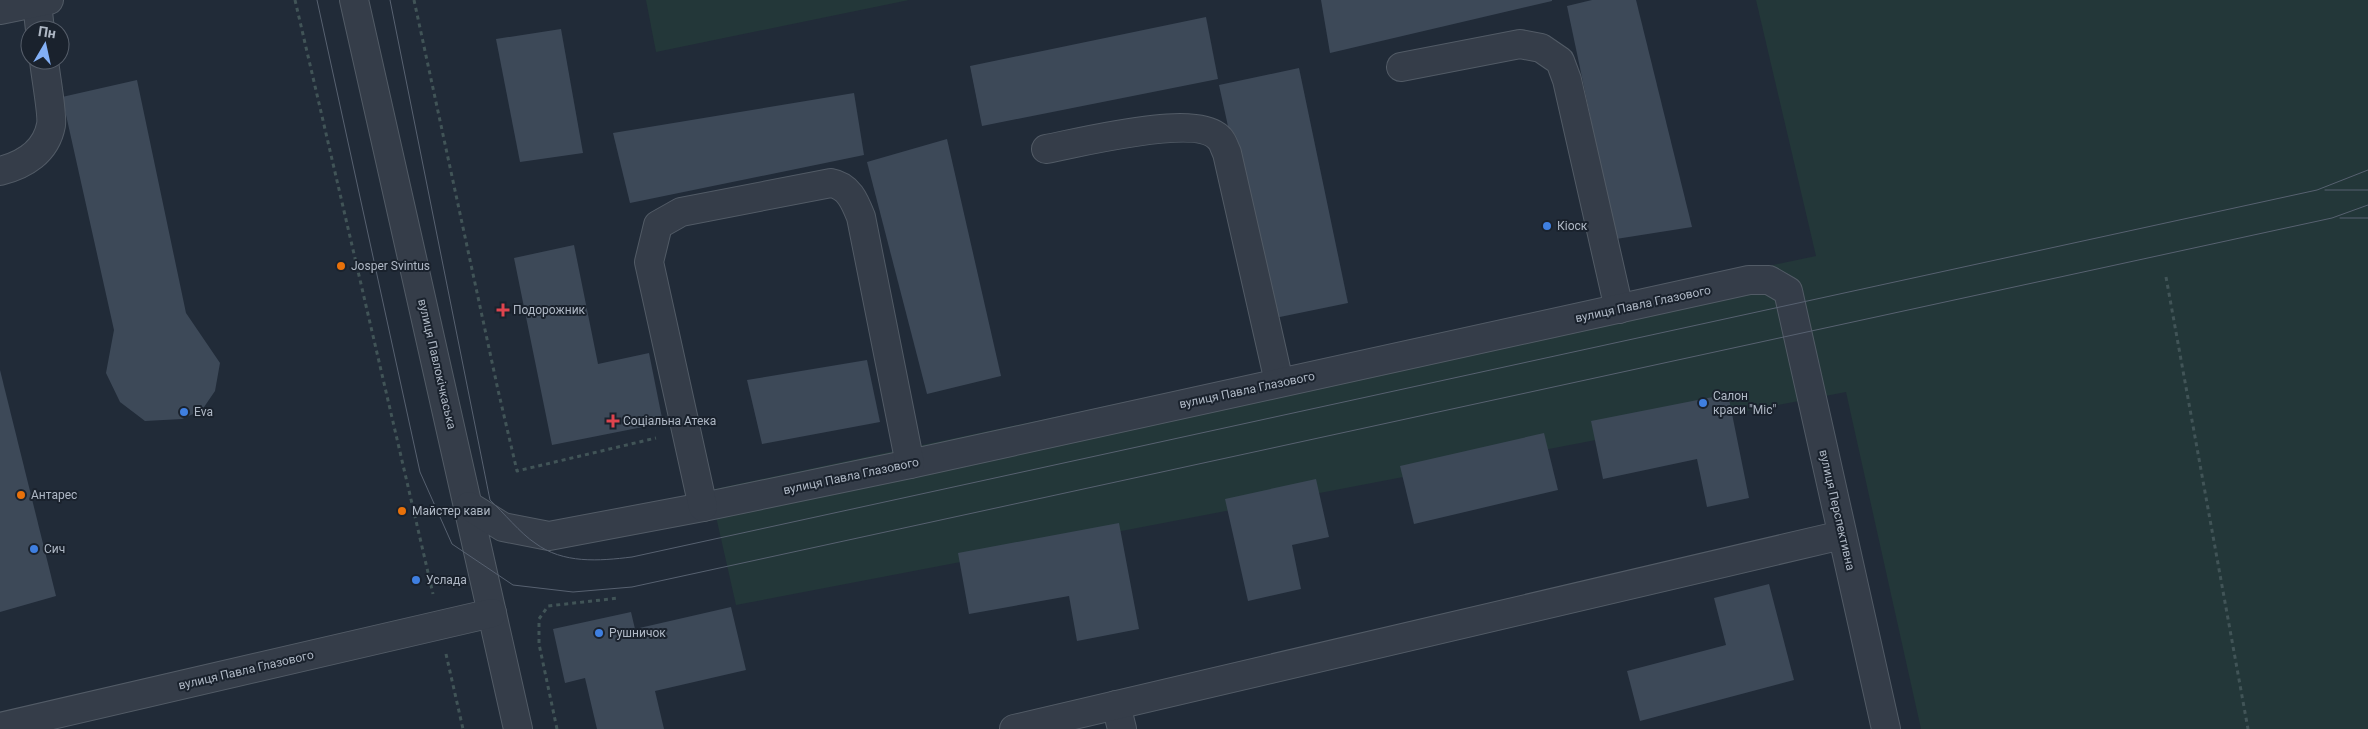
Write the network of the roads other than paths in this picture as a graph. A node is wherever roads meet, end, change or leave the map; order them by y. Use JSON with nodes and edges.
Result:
{"nodes":[{"id":1,"x":354,"y":0,"type":"edge"},
{"id":2,"x":43,"y":1,"type":"edge"},
{"id":3,"x":0,"y":10,"type":"edge"},
{"id":4,"x":41,"y":20,"type":"edge"},
{"id":5,"x":1400,"y":68,"type":"dead end"},
{"id":6,"x":45,"y":70,"type":"edge"},
{"id":7,"x":1046,"y":148,"type":"dead end"},
{"id":8,"x":0,"y":171,"type":"edge"},
{"id":9,"x":1788,"y":291,"type":"joint"},
{"id":10,"x":1619,"y":309,"type":"junction"},
{"id":11,"x":1279,"y":382,"type":"junction"},
{"id":12,"x":910,"y":464,"type":"junction"},
{"id":13,"x":469,"y":506,"type":"junction"},
{"id":14,"x":703,"y":507,"type":"junction"},
{"id":15,"x":1842,"y":535,"type":"junction"},
{"id":16,"x":492,"y":613,"type":"junction"},
{"id":17,"x":1119,"y":717,"type":"edge"},
{"id":18,"x":0,"y":727,"type":"edge"},
{"id":19,"x":518,"y":729,"type":"edge"},
{"id":20,"x":1014,"y":729,"type":"edge"},
{"id":21,"x":1886,"y":729,"type":"edge"}],
"edges":[{"from":1,"to":13,"type":"street","name":"вулиця Павлокічкаська"},
{"from":2,"to":3,"type":"street"},
{"from":2,"to":4,"type":"street"},
{"from":5,"to":10,"type":"street"},
{"from":6,"to":8,"type":"street"},
{"from":7,"to":11,"type":"street"},
{"from":9,"to":10,"type":"street","name":"вулиця Павла Глазового"},
{"from":9,"to":15,"type":"street","name":"вулиця Перспективна"},
{"from":10,"to":11,"type":"street","name":"вулиця Павла Глазового"},
{"from":11,"to":12,"type":"street","name":"вулиця Павла Глазового"},
{"from":12,"to":14,"type":"street","name":"вулиця Павла Глазового"},
{"from":12,"to":14,"type":"street"},
{"from":13,"to":14,"type":"street","name":"вулиця Павла Глазового"},
{"from":13,"to":16,"type":"street","name":"вулиця Павлокічкаська"},
{"from":15,"to":17,"type":"street"},
{"from":15,"to":21,"type":"street","name":"вулиця Перспективна"},
{"from":16,"to":18,"type":"street","name":"вулиця Павла Глазового"},
{"from":16,"to":19,"type":"street","name":"вулиця Павлокічкаська"},
{"from":17,"to":20,"type":"street"}]}
